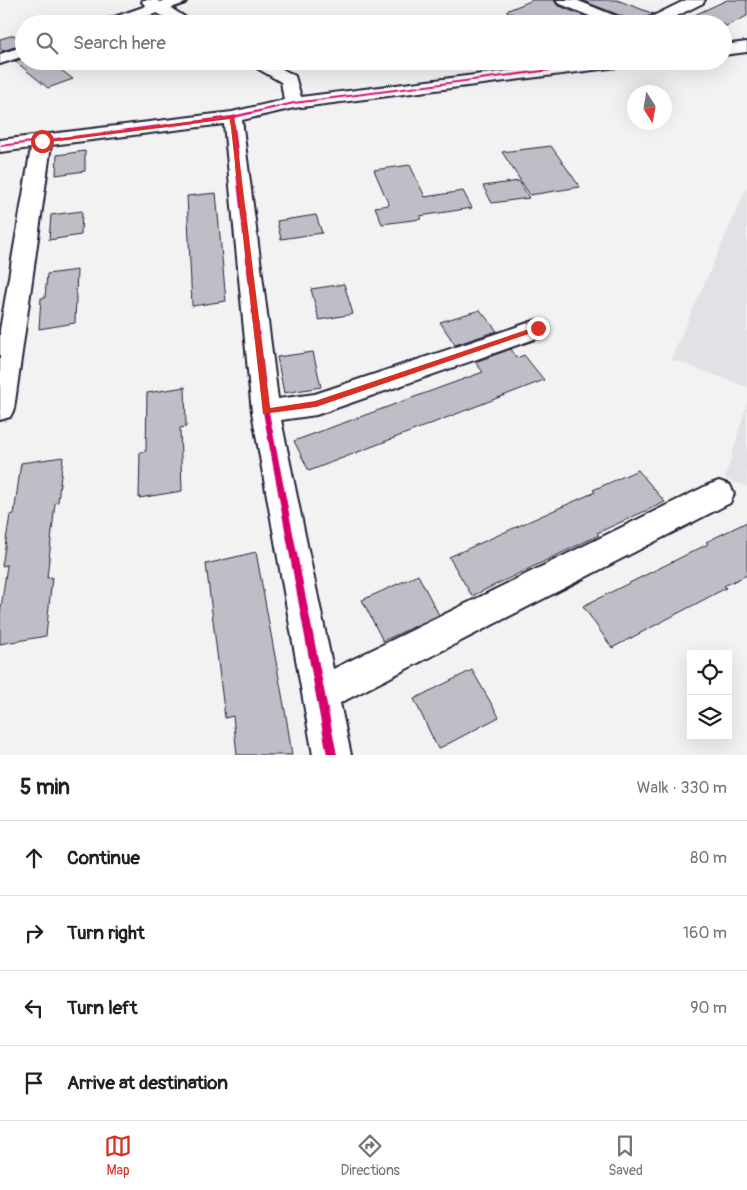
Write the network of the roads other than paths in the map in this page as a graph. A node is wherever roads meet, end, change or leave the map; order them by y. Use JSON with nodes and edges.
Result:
{"nodes":[{"id":1,"x":180,"y":0,"type":"edge"},
{"id":2,"x":563,"y":0,"type":"edge"},
{"id":3,"x":698,"y":0,"type":"edge"},
{"id":4,"x":152,"y":4,"type":"edge"},
{"id":5,"x":128,"y":15,"type":"edge"},
{"id":6,"x":172,"y":15,"type":"edge"},
{"id":7,"x":600,"y":15,"type":"edge"},
{"id":8,"x":667,"y":15,"type":"edge"},
{"id":9,"x":747,"y":47,"type":"edge"},
{"id":10,"x":732,"y":49,"type":"edge"},
{"id":11,"x":15,"y":54,"type":"edge"},
{"id":12,"x":0,"y":59,"type":"edge"},
{"id":13,"x":272,"y":70,"type":"edge"},
{"id":14,"x":556,"y":70,"type":"edge"},
{"id":15,"x":294,"y":104,"type":"junction"},
{"id":16,"x":232,"y":117,"type":"junction"},
{"id":17,"x":42,"y":141,"type":"junction"},
{"id":18,"x":0,"y":146,"type":"edge"},
{"id":19,"x":538,"y":328,"type":"dead end"},
{"id":20,"x":0,"y":410,"type":"edge"},
{"id":21,"x":266,"y":412,"type":"junction"},
{"id":22,"x":719,"y":494,"type":"dead end"},
{"id":23,"x":320,"y":694,"type":"junction"},
{"id":24,"x":332,"y":755,"type":"edge"}],
"edges":[{"from":1,"to":4,"type":"street"},
{"from":2,"to":7,"type":"street"},
{"from":3,"to":8,"type":"street"},
{"from":4,"to":5,"type":"street"},
{"from":4,"to":6,"type":"street"},
{"from":9,"to":10,"type":"street"},
{"from":11,"to":12,"type":"street"},
{"from":13,"to":15,"type":"street"},
{"from":14,"to":15,"type":"street"},
{"from":15,"to":16,"type":"street"},
{"from":16,"to":17,"type":"street"},
{"from":16,"to":21,"type":"street"},
{"from":17,"to":18,"type":"street"},
{"from":17,"to":20,"type":"street"},
{"from":19,"to":21,"type":"street"},
{"from":21,"to":23,"type":"street"},
{"from":22,"to":23,"type":"street"},
{"from":23,"to":24,"type":"street"}]}
